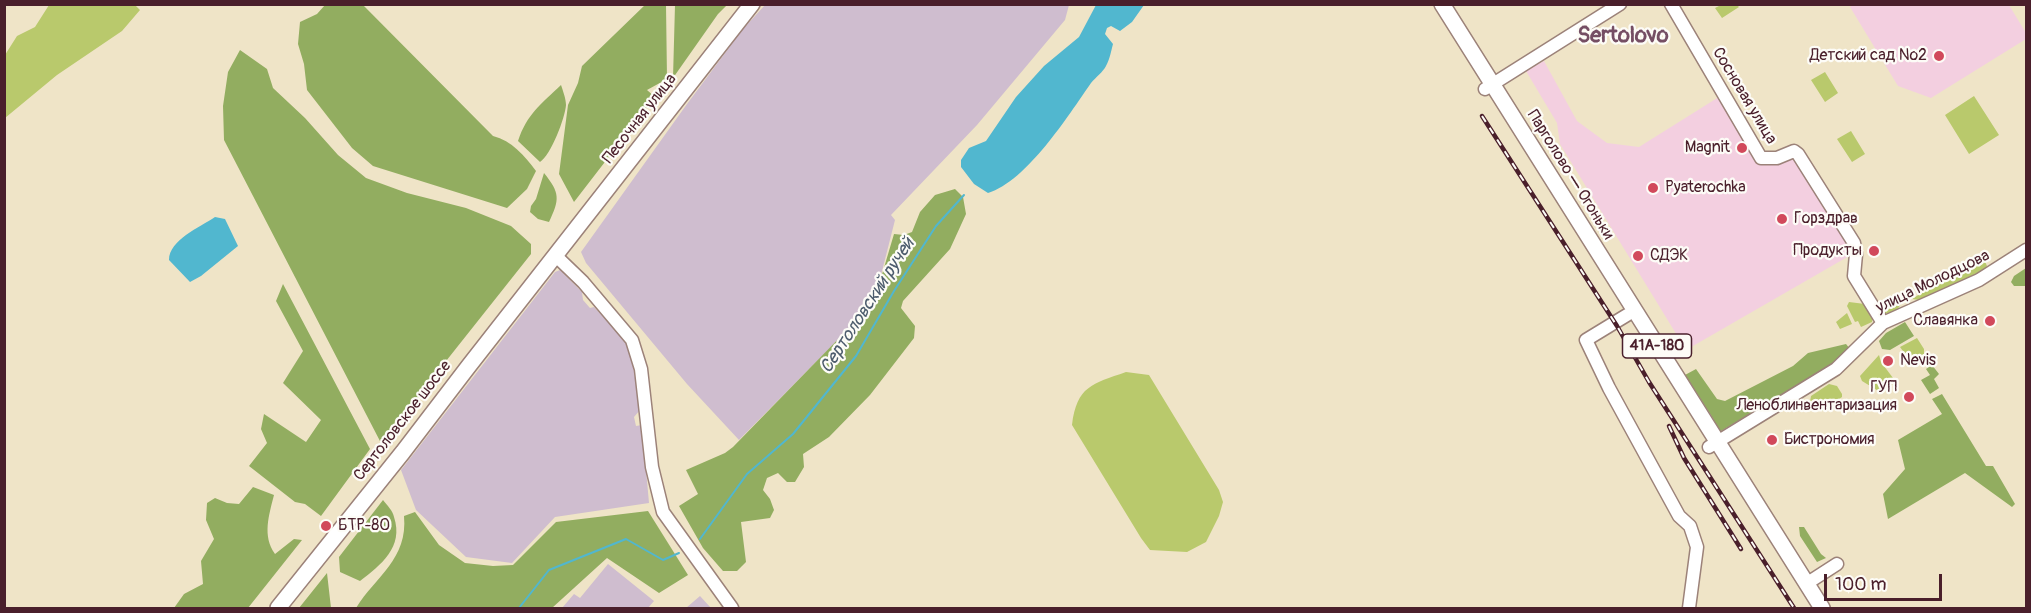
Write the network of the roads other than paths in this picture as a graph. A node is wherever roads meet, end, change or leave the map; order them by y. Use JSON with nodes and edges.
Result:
{"nodes":[{"id":1,"x":752,"y":4,"type":"edge"},
{"id":2,"x":1431,"y":4,"type":"edge"},
{"id":3,"x":1442,"y":4,"type":"edge"},
{"id":4,"x":1620,"y":4,"type":"edge"},
{"id":5,"x":1671,"y":4,"type":"edge"},
{"id":6,"x":1488,"y":87,"type":"junction"},
{"id":7,"x":2026,"y":250,"type":"edge"},
{"id":8,"x":556,"y":256,"type":"junction"},
{"id":9,"x":1627,"y":315,"type":"junction"},
{"id":10,"x":1883,"y":323,"type":"junction"},
{"id":11,"x":1713,"y":444,"type":"junction"},
{"id":12,"x":1837,"y":564,"type":"dead end"},
{"id":13,"x":1806,"y":584,"type":"junction"},
{"id":14,"x":278,"y":609,"type":"edge"},
{"id":15,"x":732,"y":609,"type":"edge"},
{"id":16,"x":1689,"y":609,"type":"edge"},
{"id":17,"x":1811,"y":609,"type":"edge"},
{"id":18,"x":1822,"y":609,"type":"edge"}],
"edges":[{"from":1,"to":8,"type":"main road","name":"Песочная улица"},
{"from":2,"to":6,"type":"main road","name":"Парголово — Огоньки","number":"41А-180"},
{"from":3,"to":6,"type":"main road","name":"Парголово — Огоньки","number":"41А-180"},
{"from":4,"to":6,"type":"street"},
{"from":5,"to":10,"type":"street","name":"Сосновая улица"},
{"from":6,"to":9,"type":"main road","name":"Парголово — Огоньки","number":"41А-180"},
{"from":6,"to":11,"type":"main road","name":"Парголово — Огоньки","number":"41А-180"},
{"from":7,"to":10,"type":"street","name":"улица Молодцова"},
{"from":8,"to":14,"type":"main road","name":"Сертоловское шоссе"},
{"from":8,"to":15,"type":"street"},
{"from":9,"to":11,"type":"main road","name":"Парголово — Огоньки","number":"41А-180"},
{"from":9,"to":16,"type":"street"},
{"from":10,"to":11,"type":"street","name":"улица Молодцова"},
{"from":11,"to":13,"type":"main road","name":"Парголово — Огоньки","number":"41А-180"},
{"from":11,"to":17,"type":"main road","name":"Парголово — Огоньки","number":"41А-180"},
{"from":12,"to":13,"type":"street"},
{"from":13,"to":18,"type":"main road","name":"Парголово — Огоньки","number":"41А-180"}]}
